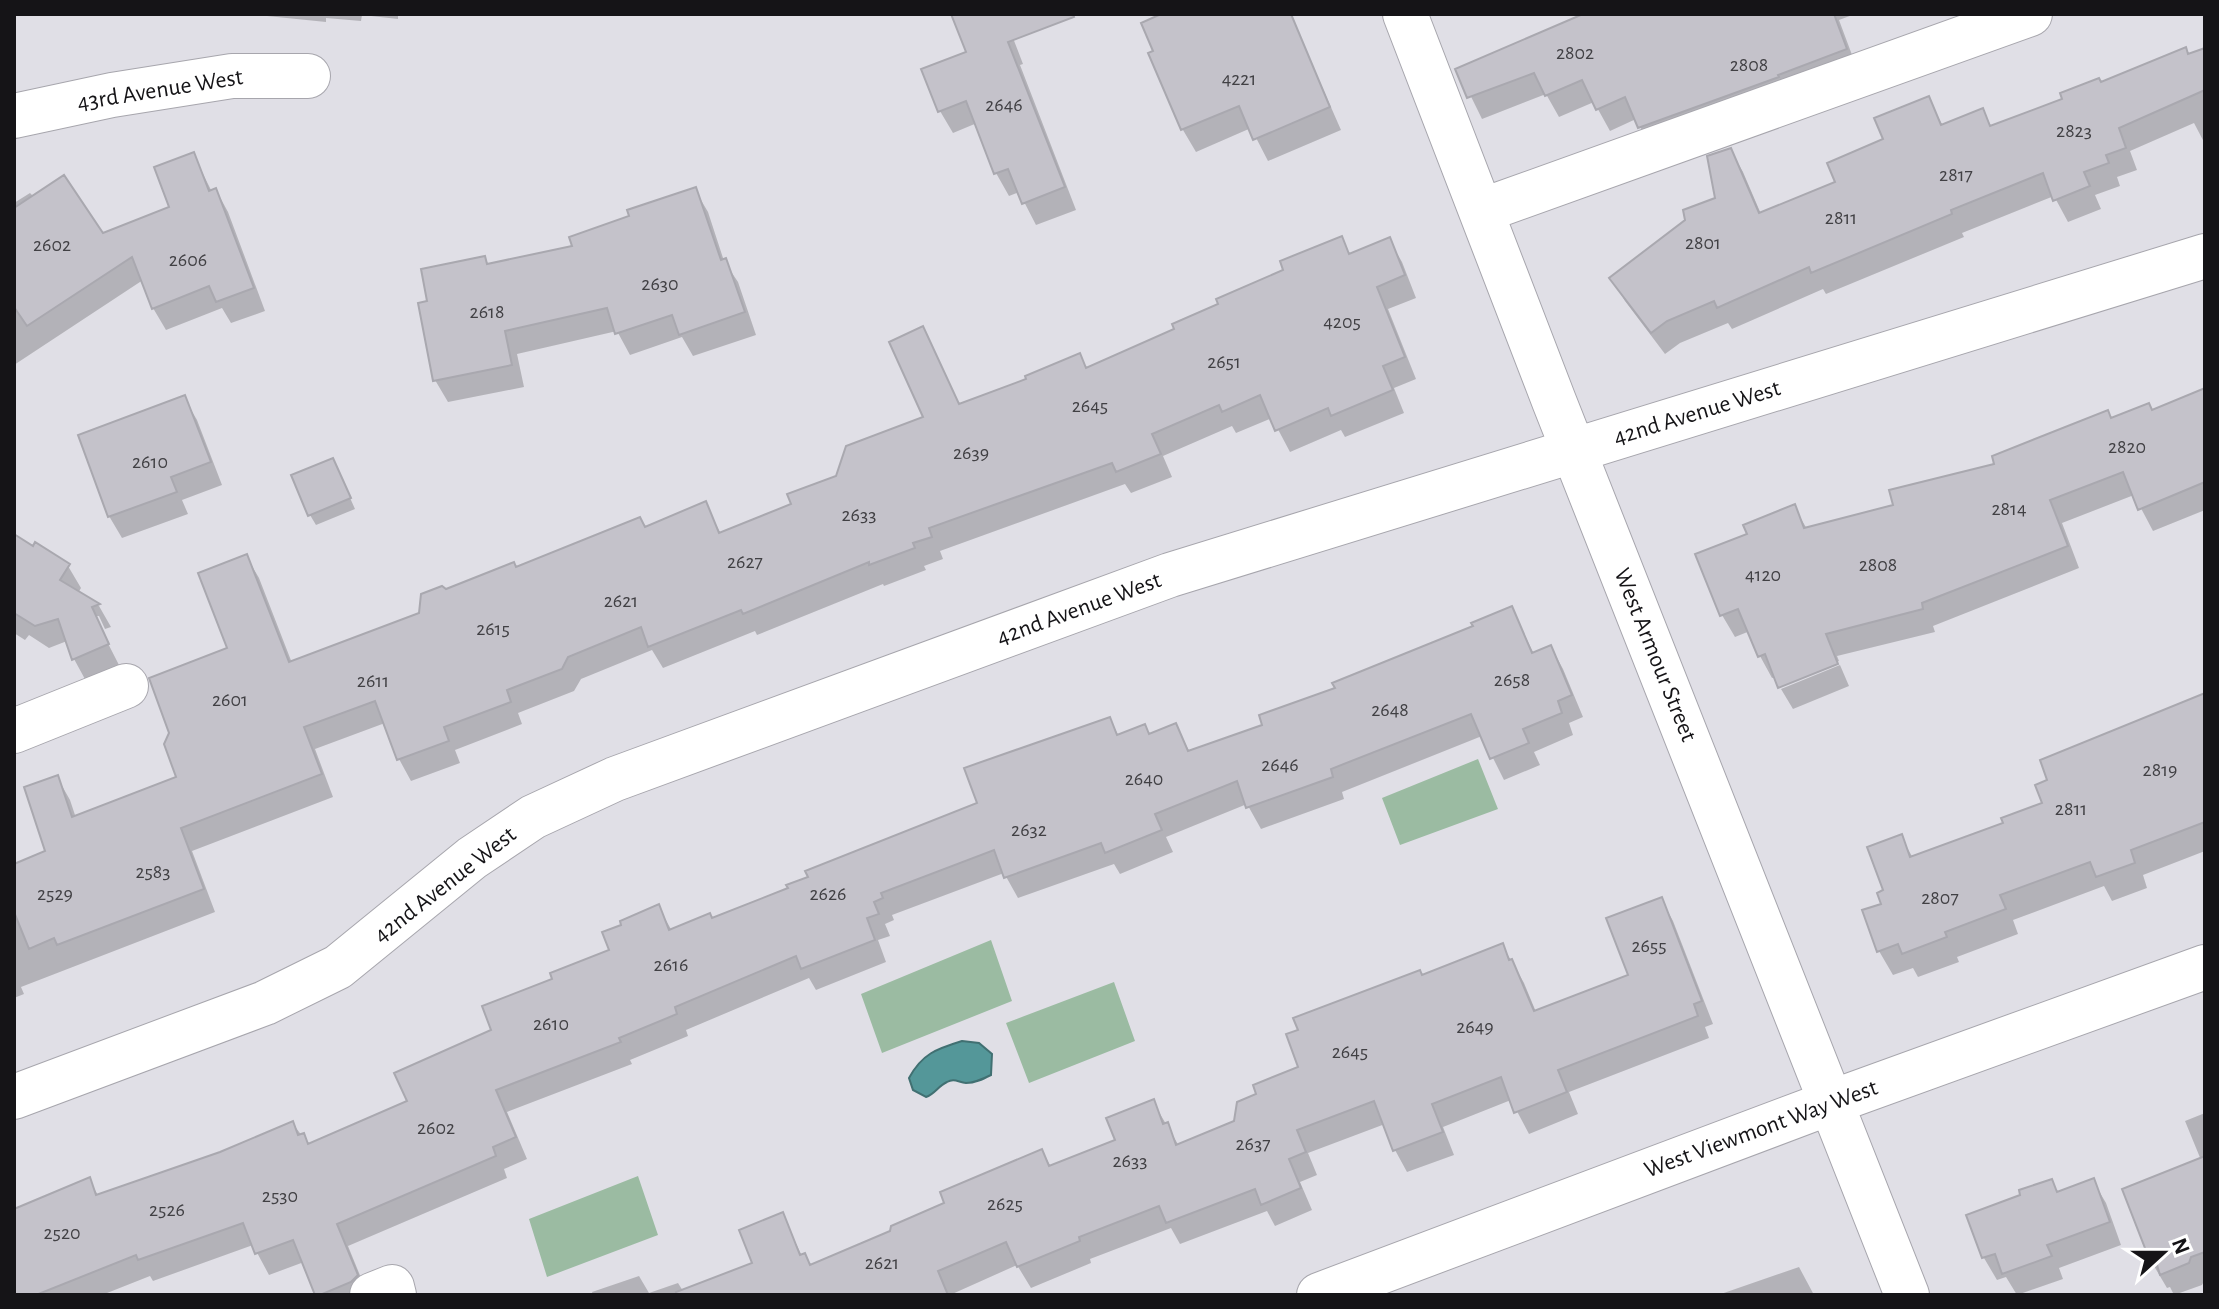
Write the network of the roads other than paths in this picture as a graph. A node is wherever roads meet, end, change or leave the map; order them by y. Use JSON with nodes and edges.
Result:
{"nodes":[{"id":1,"x":1405,"y":14,"type":"edge"},
{"id":2,"x":2030,"y":14,"type":"edge"},
{"id":3,"x":308,"y":76,"type":"dead end"},
{"id":4,"x":14,"y":116,"type":"edge"},
{"id":5,"x":1481,"y":211,"type":"junction"},
{"id":6,"x":2205,"y":256,"type":"edge"},
{"id":7,"x":1574,"y":451,"type":"junction"},
{"id":8,"x":126,"y":686,"type":"dead end"},
{"id":9,"x":20,"y":722,"type":"edge"},
{"id":10,"x":2205,"y":967,"type":"edge"},
{"id":11,"x":14,"y":1097,"type":"edge"},
{"id":12,"x":1832,"y":1102,"type":"junction"},
{"id":13,"x":372,"y":1295,"type":"edge"},
{"id":14,"x":394,"y":1295,"type":"edge"},
{"id":15,"x":1319,"y":1295,"type":"edge"},
{"id":16,"x":1907,"y":1295,"type":"edge"}],
"edges":[{"from":1,"to":5,"type":"street","name":"West Armour Street"},
{"from":2,"to":5,"type":"street"},
{"from":3,"to":4,"type":"street","name":"43rd Avenue West"},
{"from":5,"to":7,"type":"street","name":"West Armour Street"},
{"from":6,"to":7,"type":"street","name":"42nd Avenue West"},
{"from":7,"to":11,"type":"street","name":"42nd Avenue West"},
{"from":7,"to":12,"type":"street","name":"West Armour Street"},
{"from":8,"to":9,"type":"street"},
{"from":10,"to":12,"type":"street","name":"West Viewmont Way West"},
{"from":12,"to":15,"type":"street","name":"West Viewmont Way West"},
{"from":12,"to":16,"type":"street","name":"West Armour Street"},
{"from":13,"to":14,"type":"street"}]}
